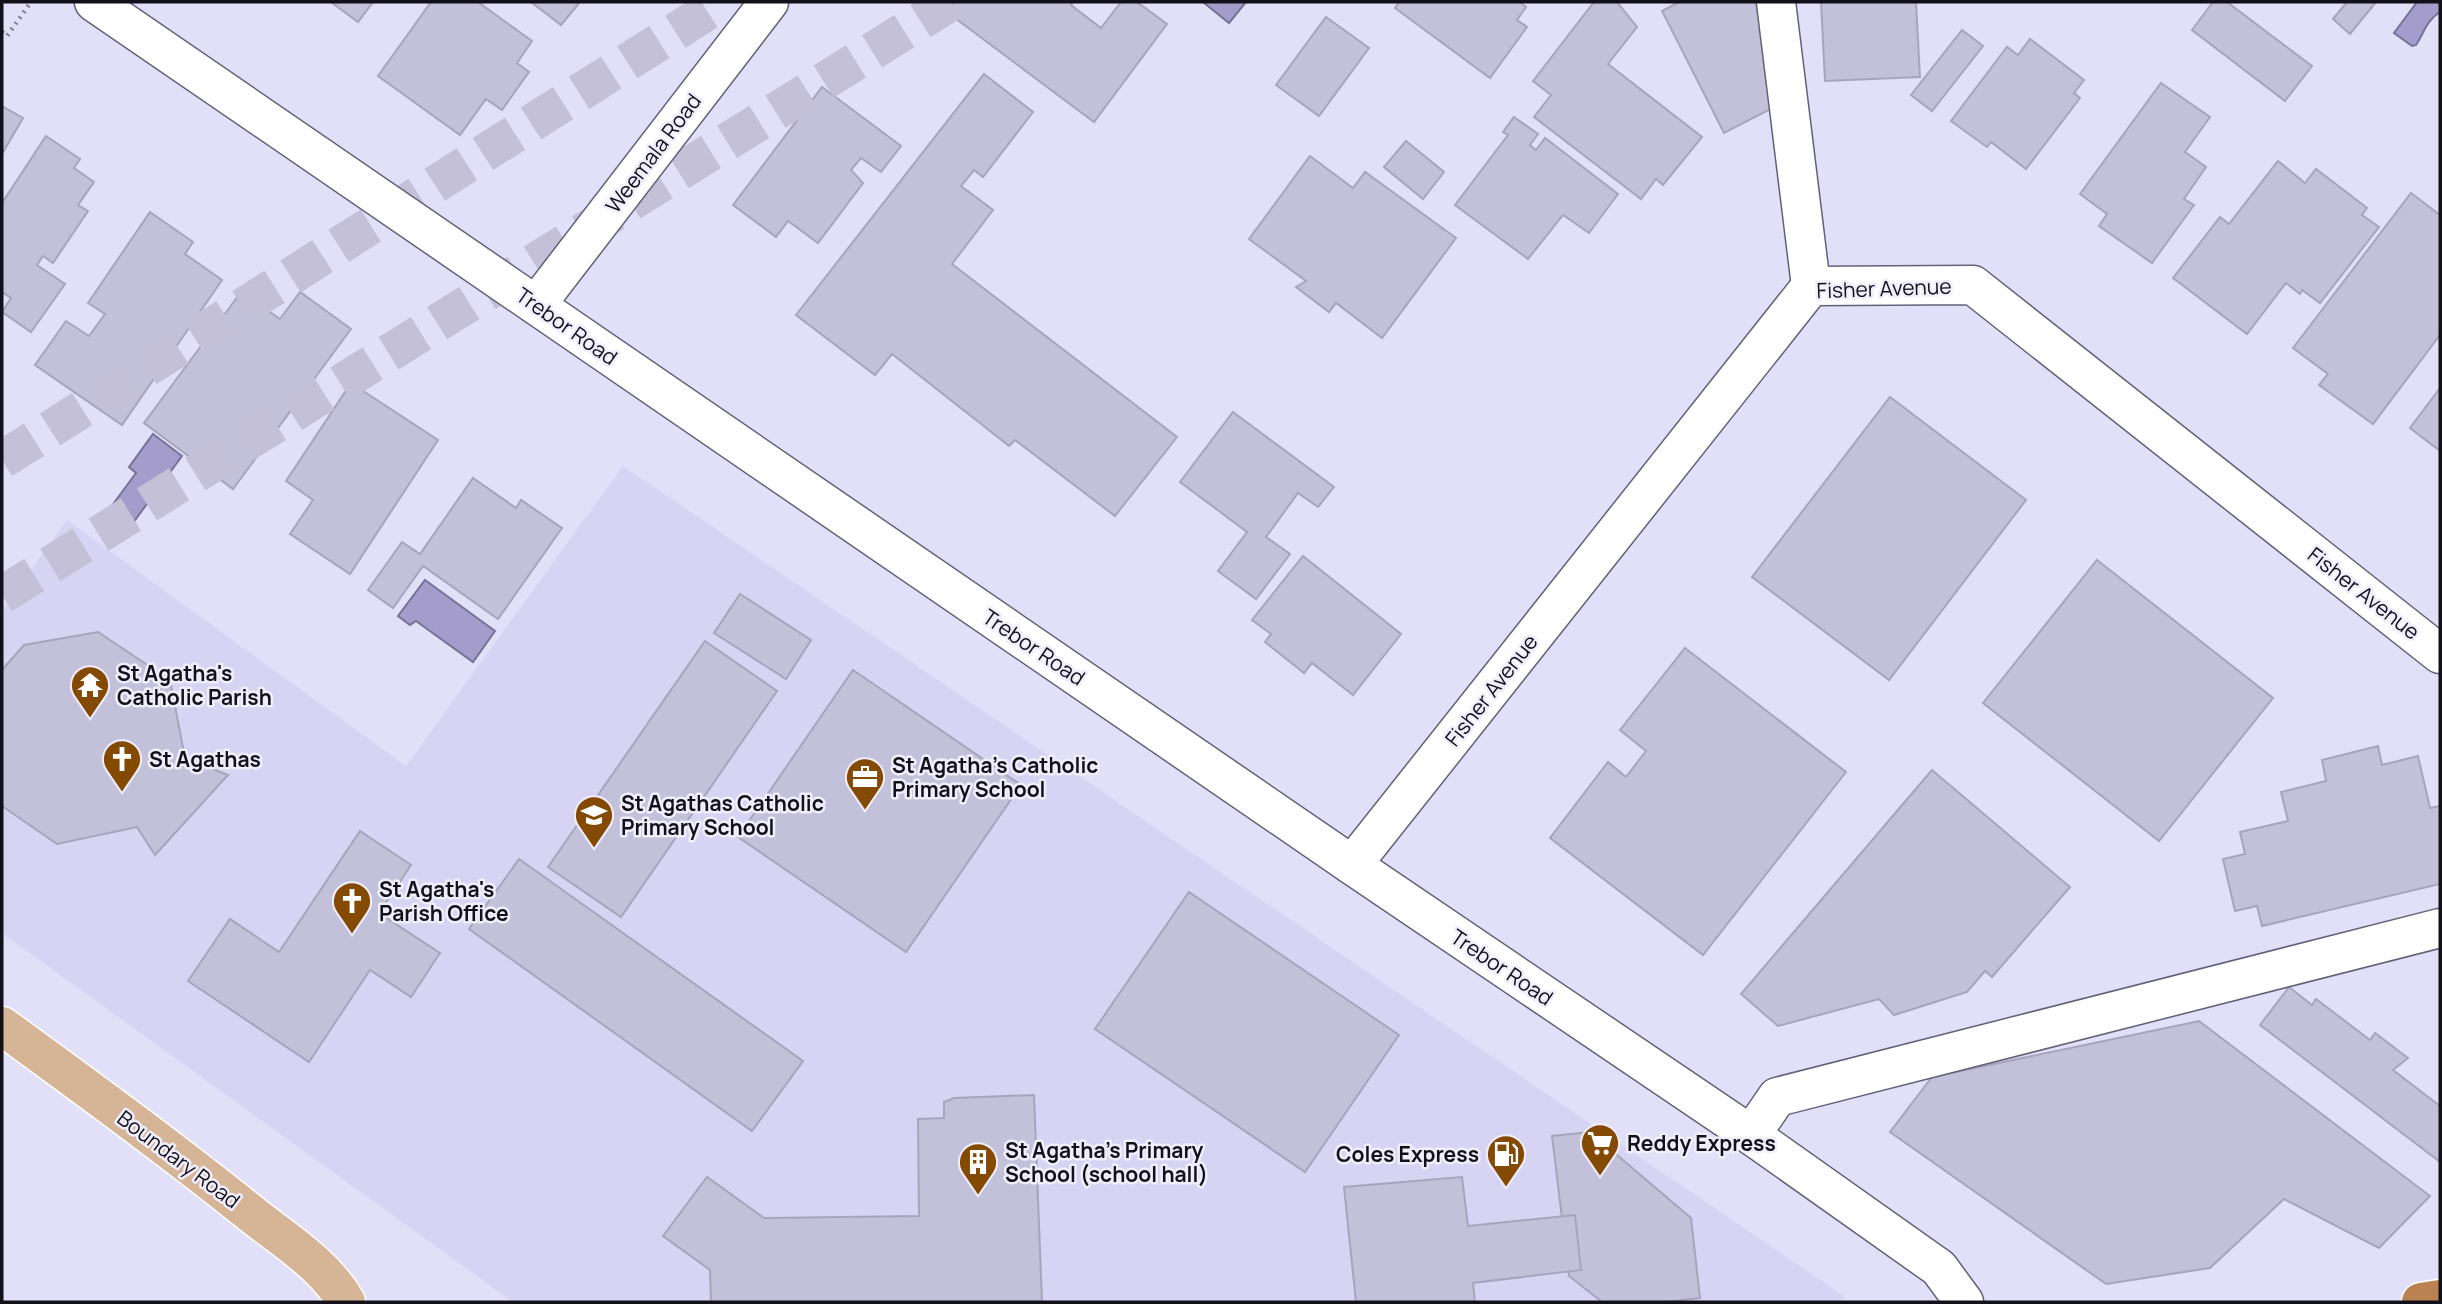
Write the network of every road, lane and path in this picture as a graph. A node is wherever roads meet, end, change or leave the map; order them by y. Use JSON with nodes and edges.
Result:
{"nodes":[{"id":1,"x":31,"y":2,"type":"edge"},
{"id":2,"x":94,"y":2,"type":"edge"},
{"id":3,"x":769,"y":2,"type":"edge"},
{"id":4,"x":1776,"y":2,"type":"edge"},
{"id":5,"x":2,"y":32,"type":"edge"},
{"id":6,"x":1811,"y":286,"type":"junction"},
{"id":7,"x":536,"y":305,"type":"junction"},
{"id":8,"x":2440,"y":654,"type":"edge"},
{"id":9,"x":1352,"y":865,"type":"junction"},
{"id":10,"x":2440,"y":928,"type":"edge"},
{"id":11,"x":2,"y":1026,"type":"edge"},
{"id":12,"x":1751,"y":1135,"type":"junction"},
{"id":13,"x":2440,"y":1299,"type":"edge"},
{"id":14,"x":346,"y":1302,"type":"edge"},
{"id":15,"x":1964,"y":1302,"type":"edge"},
{"id":16,"x":2421,"y":1302,"type":"edge"}],
"edges":[{"from":1,"to":5,"type":"path"},
{"from":2,"to":7,"type":"street","name":"Trebor Road"},
{"from":3,"to":7,"type":"street","name":"Weemala Road"},
{"from":4,"to":6,"type":"street"},
{"from":6,"to":8,"type":"street","name":"Fisher Avenue"},
{"from":6,"to":9,"type":"street","name":"Fisher Avenue"},
{"from":7,"to":9,"type":"street","name":"Trebor Road"},
{"from":9,"to":12,"type":"street","name":"Trebor Road"},
{"from":10,"to":12,"type":"street"},
{"from":11,"to":14,"type":"main road","name":"Boundary Road"},
{"from":12,"to":15,"type":"street","name":"Trebor Road"},
{"from":13,"to":16,"type":"highway"}]}
